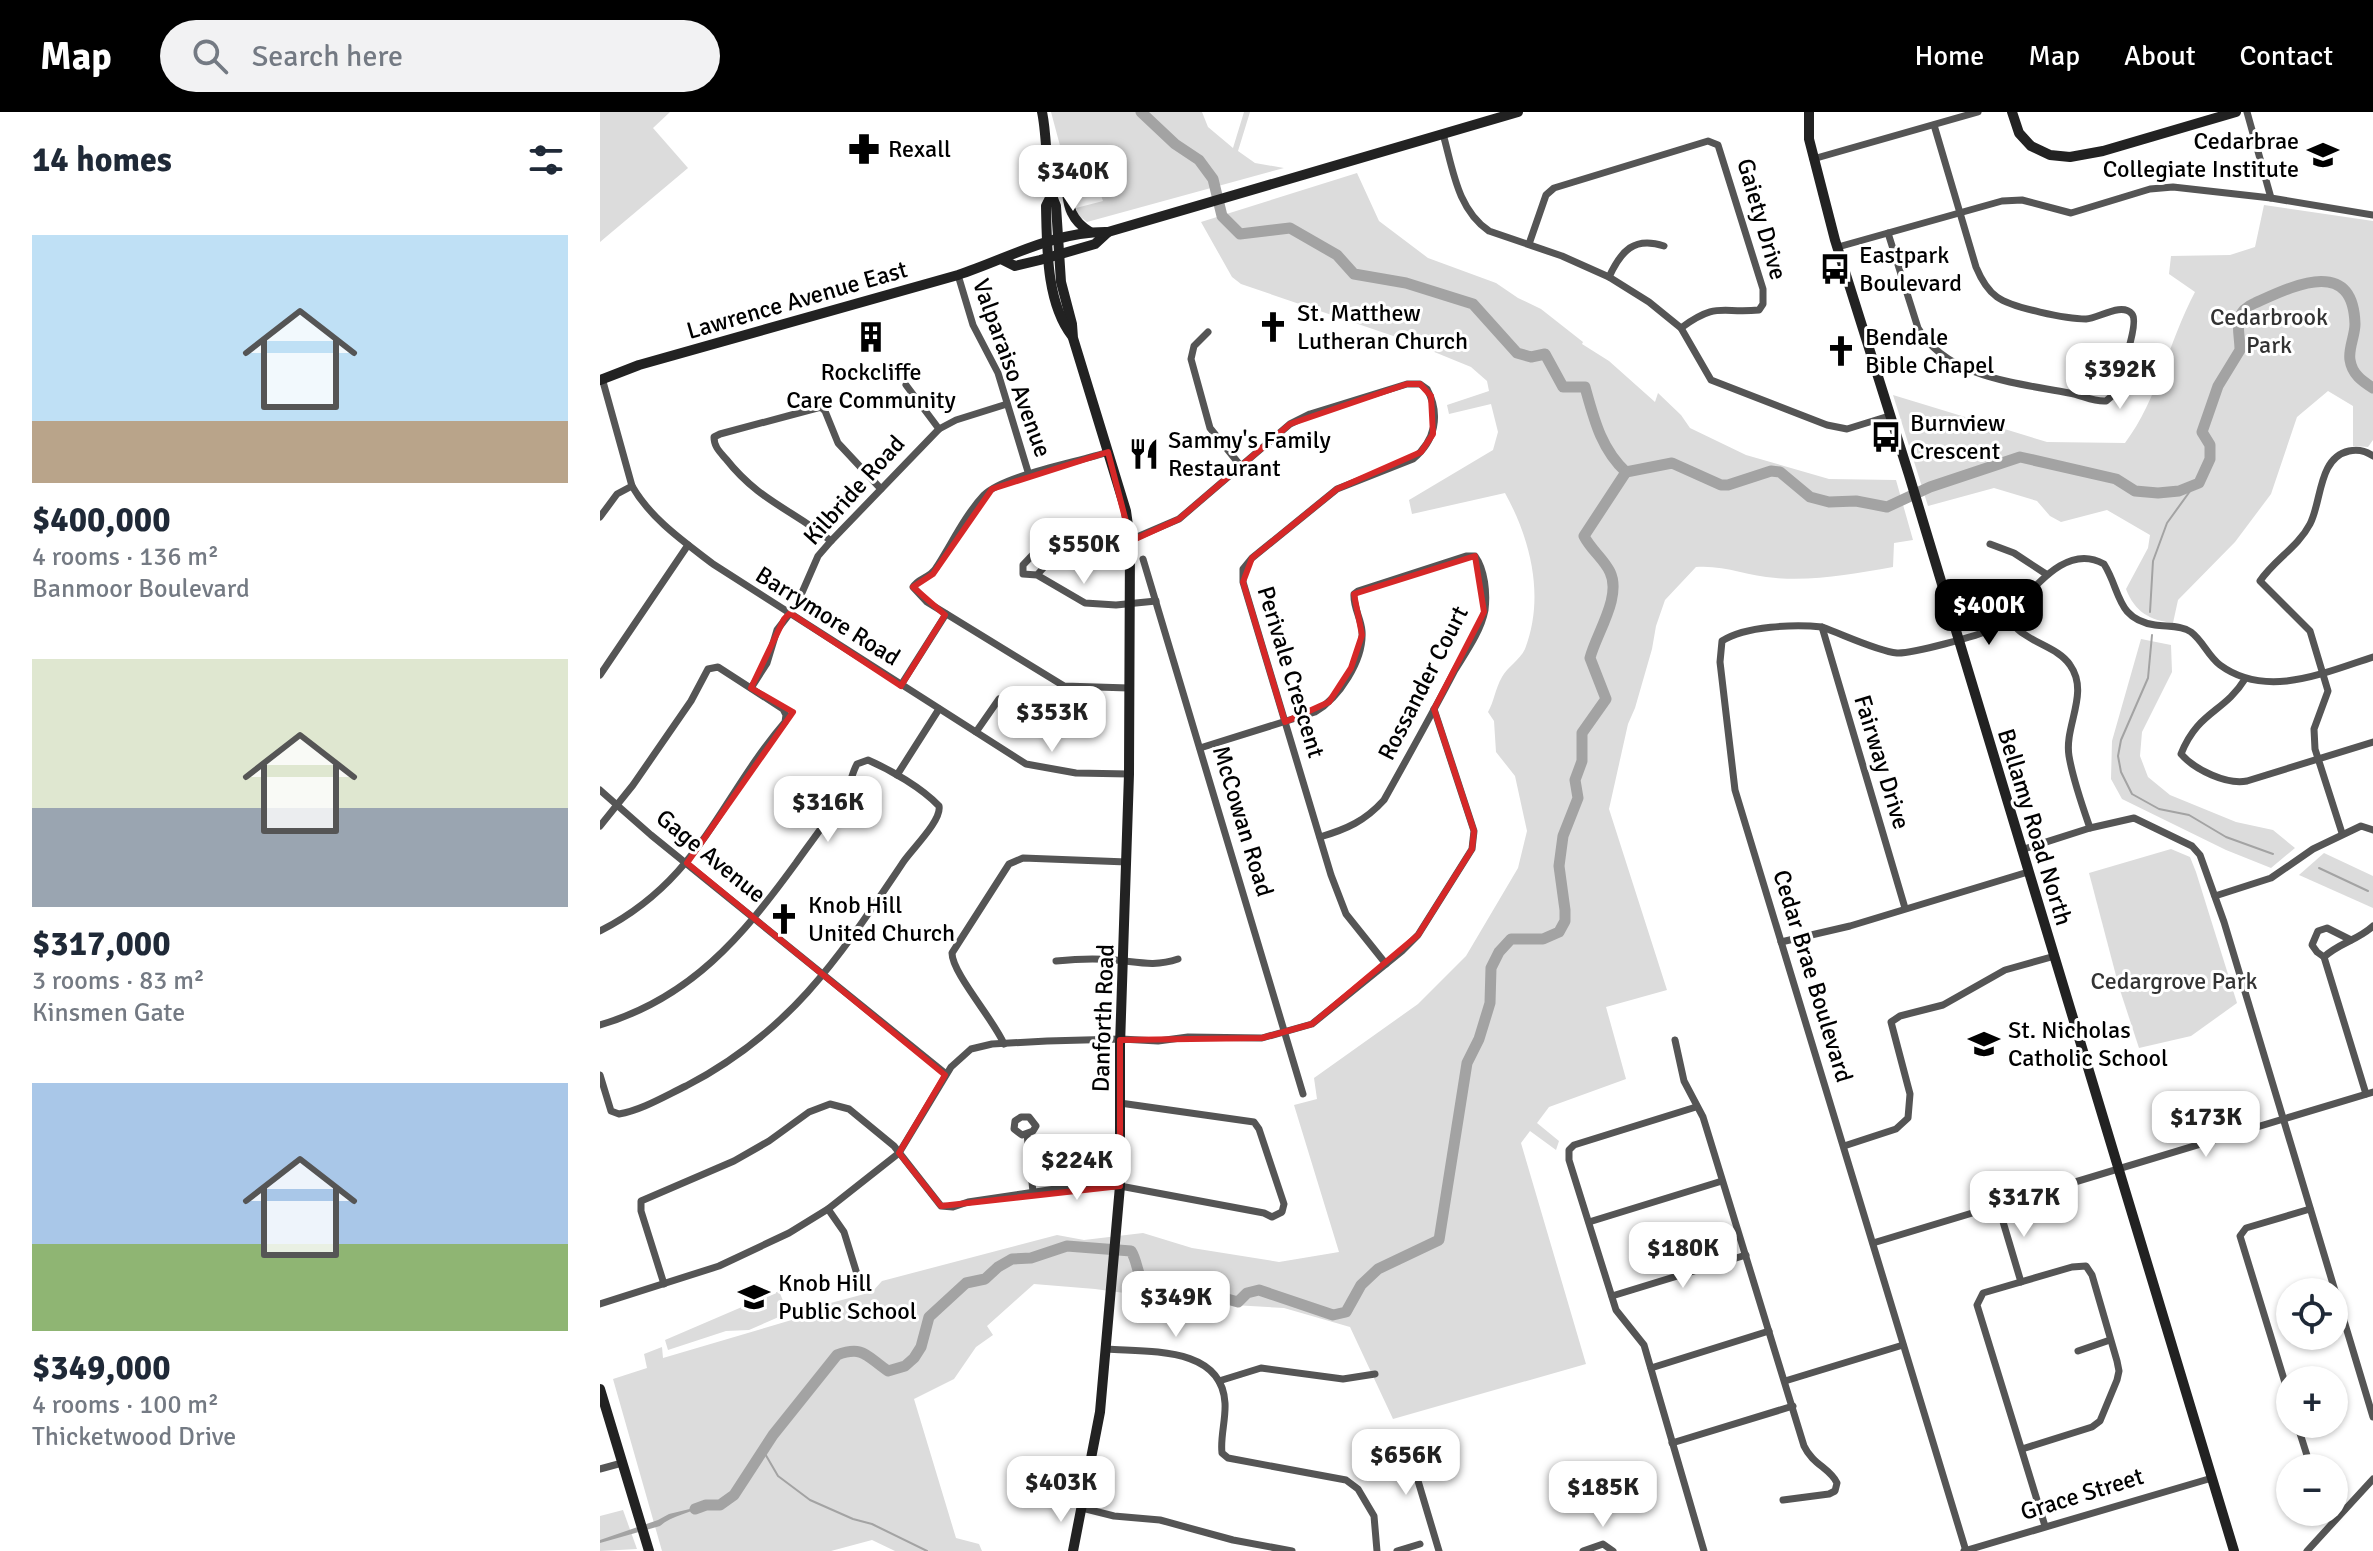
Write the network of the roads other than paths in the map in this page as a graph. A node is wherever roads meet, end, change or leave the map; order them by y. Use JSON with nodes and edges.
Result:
{"nodes":[{"id":1,"x":1042,"y":112,"type":"edge"},
{"id":2,"x":1518,"y":112,"type":"edge"},
{"id":3,"x":1809,"y":112,"type":"edge"},
{"id":4,"x":1978,"y":112,"type":"edge"},
{"id":5,"x":2012,"y":112,"type":"edge"},
{"id":6,"x":2236,"y":112,"type":"edge"},
{"id":7,"x":2247,"y":112,"type":"edge"},
{"id":8,"x":1934,"y":125,"type":"junction"},
{"id":9,"x":1443,"y":134,"type":"junction"},
{"id":10,"x":1048,"y":149,"type":"junction"},
{"id":11,"x":1813,"y":159,"type":"junction"},
{"id":12,"x":2271,"y":198,"type":"junction"},
{"id":13,"x":1960,"y":212,"type":"junction"},
{"id":14,"x":2373,"y":215,"type":"edge"},
{"id":15,"x":1090,"y":232,"type":"junction"},
{"id":16,"x":1108,"y":232,"type":"junction"},
{"id":17,"x":1888,"y":233,"type":"junction"},
{"id":18,"x":1052,"y":241,"type":"junction"},
{"id":19,"x":1529,"y":244,"type":"junction"},
{"id":20,"x":1664,"y":246,"type":"dead end"},
{"id":21,"x":1838,"y":247,"type":"junction"},
{"id":22,"x":1054,"y":256,"type":"junction"},
{"id":23,"x":1003,"y":260,"type":"junction"},
{"id":24,"x":958,"y":275,"type":"junction"},
{"id":25,"x":1609,"y":277,"type":"junction"},
{"id":26,"x":1681,"y":328,"type":"junction"},
{"id":27,"x":1208,"y":332,"type":"dead end"},
{"id":28,"x":601,"y":379,"type":"edge"},
{"id":29,"x":906,"y":385,"type":"dead end"},
{"id":30,"x":1007,"y":404,"type":"junction"},
{"id":31,"x":1889,"y":416,"type":"junction"},
{"id":32,"x":939,"y":429,"type":"junction"},
{"id":33,"x":1108,"y":452,"type":"junction"},
{"id":34,"x":2373,"y":456,"type":"edge"},
{"id":35,"x":1240,"y":465,"type":"junction"},
{"id":36,"x":1029,"y":475,"type":"junction"},
{"id":37,"x":632,"y":486,"type":"junction"},
{"id":38,"x":881,"y":489,"type":"junction"},
{"id":39,"x":600,"y":517,"type":"edge"},
{"id":40,"x":1130,"y":535,"type":"junction"},
{"id":41,"x":831,"y":541,"type":"junction"},
{"id":42,"x":1990,"y":544,"type":"dead end"},
{"id":43,"x":688,"y":545,"type":"junction"},
{"id":44,"x":1143,"y":559,"type":"dead end"},
{"id":45,"x":2046,"y":574,"type":"junction"},
{"id":46,"x":1037,"y":575,"type":"junction"},
{"id":47,"x":1156,"y":601,"type":"junction"},
{"id":48,"x":1130,"y":604,"type":"junction"},
{"id":49,"x":790,"y":613,"type":"junction"},
{"id":50,"x":946,"y":614,"type":"junction"},
{"id":51,"x":2006,"y":617,"type":"junction"},
{"id":52,"x":1822,"y":627,"type":"junction"},
{"id":53,"x":1957,"y":640,"type":"junction"},
{"id":54,"x":2373,"y":657,"type":"edge"},
{"id":55,"x":2323,"y":673,"type":"junction"},
{"id":56,"x":600,"y":675,"type":"edge"},
{"id":57,"x":2245,"y":679,"type":"junction"},
{"id":58,"x":901,"y":685,"type":"junction"},
{"id":59,"x":751,"y":688,"type":"junction"},
{"id":60,"x":1129,"y":688,"type":"junction"},
{"id":61,"x":999,"y":699,"type":"dead end"},
{"id":62,"x":939,"y":709,"type":"junction"},
{"id":63,"x":1434,"y":709,"type":"junction"},
{"id":64,"x":1285,"y":721,"type":"junction"},
{"id":65,"x":976,"y":732,"type":"junction"},
{"id":66,"x":2373,"y":742,"type":"edge"},
{"id":67,"x":1200,"y":748,"type":"junction"},
{"id":68,"x":2318,"y":759,"type":"junction"},
{"id":69,"x":1129,"y":774,"type":"junction"},
{"id":70,"x":897,"y":775,"type":"junction"},
{"id":71,"x":600,"y":790,"type":"edge"},
{"id":72,"x":619,"y":805,"type":"junction"},
{"id":73,"x":600,"y":826,"type":"edge"},
{"id":74,"x":2090,"y":828,"type":"junction"},
{"id":75,"x":2373,"y":830,"type":"edge"},
{"id":76,"x":2342,"y":833,"type":"junction"},
{"id":77,"x":1320,"y":837,"type":"junction"},
{"id":78,"x":2021,"y":850,"type":"junction"},
{"id":79,"x":1127,"y":862,"type":"junction"},
{"id":80,"x":687,"y":863,"type":"junction"},
{"id":81,"x":2028,"y":872,"type":"junction"},
{"id":82,"x":2215,"y":896,"type":"junction"},
{"id":83,"x":1905,"y":908,"type":"junction"},
{"id":84,"x":755,"y":918,"type":"junction"},
{"id":85,"x":2373,"y":926,"type":"edge"},
{"id":86,"x":600,"y":931,"type":"edge"},
{"id":87,"x":2351,"y":940,"type":"junction"},
{"id":88,"x":1781,"y":942,"type":"junction"},
{"id":89,"x":2055,"y":956,"type":"junction"},
{"id":90,"x":2324,"y":957,"type":"junction"},
{"id":91,"x":1178,"y":959,"type":"dead end"},
{"id":92,"x":1056,"y":961,"type":"dead end"},
{"id":93,"x":1124,"y":961,"type":"junction"},
{"id":94,"x":1386,"y":964,"type":"junction"},
{"id":95,"x":823,"y":975,"type":"junction"},
{"id":96,"x":600,"y":1025,"type":"edge"},
{"id":97,"x":1285,"y":1033,"type":"junction"},
{"id":98,"x":1121,"y":1039,"type":"junction"},
{"id":99,"x":1675,"y":1040,"type":"dead end"},
{"id":100,"x":1004,"y":1044,"type":"junction"},
{"id":101,"x":946,"y":1074,"type":"junction"},
{"id":102,"x":600,"y":1075,"type":"edge"},
{"id":103,"x":2370,"y":1093,"type":"edge"},
{"id":104,"x":1303,"y":1094,"type":"dead end"},
{"id":105,"x":1120,"y":1103,"type":"junction"},
{"id":106,"x":1696,"y":1107,"type":"junction"},
{"id":107,"x":2283,"y":1120,"type":"junction"},
{"id":108,"x":1027,"y":1134,"type":"dead end"},
{"id":109,"x":1844,"y":1146,"type":"junction"},
{"id":110,"x":899,"y":1153,"type":"junction"},
{"id":111,"x":2119,"y":1169,"type":"junction"},
{"id":112,"x":1722,"y":1181,"type":"junction"},
{"id":113,"x":1120,"y":1186,"type":"junction"},
{"id":114,"x":1033,"y":1192,"type":"junction"},
{"id":115,"x":1998,"y":1205,"type":"junction"},
{"id":116,"x":828,"y":1209,"type":"junction"},
{"id":117,"x":2310,"y":1209,"type":"junction"},
{"id":118,"x":1589,"y":1222,"type":"junction"},
{"id":119,"x":1873,"y":1243,"type":"junction"},
{"id":120,"x":1746,"y":1255,"type":"junction"},
{"id":121,"x":857,"y":1274,"type":"dead end"},
{"id":122,"x":2021,"y":1282,"type":"junction"},
{"id":123,"x":664,"y":1284,"type":"junction"},
{"id":124,"x":1612,"y":1296,"type":"junction"},
{"id":125,"x":600,"y":1304,"type":"edge"},
{"id":126,"x":1769,"y":1331,"type":"junction"},
{"id":127,"x":2110,"y":1340,"type":"junction"},
{"id":128,"x":1903,"y":1345,"type":"junction"},
{"id":129,"x":1107,"y":1349,"type":"junction"},
{"id":130,"x":2078,"y":1351,"type":"dead end"},
{"id":131,"x":2280,"y":1366,"type":"edge"},
{"id":132,"x":1651,"y":1368,"type":"junction"},
{"id":133,"x":1375,"y":1374,"type":"dead end"},
{"id":134,"x":1219,"y":1381,"type":"junction"},
{"id":135,"x":1785,"y":1381,"type":"junction"},
{"id":136,"x":600,"y":1389,"type":"edge"},
{"id":137,"x":1793,"y":1406,"type":"junction"},
{"id":138,"x":2373,"y":1417,"type":"edge"},
{"id":139,"x":1404,"y":1434,"type":"dead end"},
{"id":140,"x":1672,"y":1443,"type":"junction"},
{"id":141,"x":2022,"y":1449,"type":"junction"},
{"id":142,"x":622,"y":1463,"type":"junction"},
{"id":143,"x":600,"y":1469,"type":"edge"},
{"id":144,"x":2212,"y":1478,"type":"junction"},
{"id":145,"x":2373,"y":1479,"type":"edge"},
{"id":146,"x":1783,"y":1500,"type":"dead end"},
{"id":147,"x":2348,"y":1506,"type":"edge"},
{"id":148,"x":1082,"y":1508,"type":"junction"},
{"id":149,"x":2045,"y":1526,"type":"junction"},
{"id":150,"x":2330,"y":1526,"type":"edge"},
{"id":151,"x":1420,"y":1544,"type":"dead end"},
{"id":152,"x":649,"y":1551,"type":"edge"},
{"id":153,"x":1073,"y":1551,"type":"edge"},
{"id":154,"x":1292,"y":1551,"type":"edge"},
{"id":155,"x":1377,"y":1551,"type":"edge"},
{"id":156,"x":1397,"y":1551,"type":"edge"},
{"id":157,"x":1439,"y":1551,"type":"edge"},
{"id":158,"x":1583,"y":1551,"type":"edge"},
{"id":159,"x":1613,"y":1551,"type":"edge"},
{"id":160,"x":1704,"y":1551,"type":"edge"},
{"id":161,"x":1965,"y":1551,"type":"edge"},
{"id":162,"x":2234,"y":1551,"type":"edge"},
{"id":163,"x":2307,"y":1551,"type":"edge"}],
"edges":[{"from":1,"to":10,"type":"main road"},
{"from":2,"to":9,"type":"main road","name":"Lawrence Avenue East"},
{"from":3,"to":11,"type":"main road","name":"Bellamy Road North"},
{"from":4,"to":8,"type":"street"},
{"from":5,"to":6,"type":"main road"},
{"from":7,"to":12,"type":"street"},
{"from":8,"to":11,"type":"street"},
{"from":8,"to":13,"type":"street"},
{"from":9,"to":16,"type":"main road","name":"Lawrence Avenue East"},
{"from":9,"to":19,"type":"street"},
{"from":10,"to":15,"type":"main road"},
{"from":10,"to":18,"type":"main road"},
{"from":11,"to":21,"type":"main road","name":"Bellamy Road North"},
{"from":12,"to":13,"type":"street"},
{"from":12,"to":14,"type":"street"},
{"from":13,"to":17,"type":"street"},
{"from":13,"to":17,"type":"street"},
{"from":15,"to":16,"type":"main road","name":"Lawrence Avenue East"},
{"from":15,"to":18,"type":"main road","name":"Lawrence Avenue East"},
{"from":16,"to":22,"type":"main road","name":"Lawrence Avenue East"},
{"from":17,"to":21,"type":"street"},
{"from":18,"to":22,"type":"main road"},
{"from":18,"to":23,"type":"main road","name":"Lawrence Avenue East"},
{"from":19,"to":25,"type":"street"},
{"from":19,"to":26,"type":"street","name":"Gaiety Drive"},
{"from":20,"to":25,"type":"street"},
{"from":21,"to":31,"type":"main road","name":"Bellamy Road North"},
{"from":22,"to":23,"type":"main road","name":"Lawrence Avenue East"},
{"from":22,"to":33,"type":"main road"},
{"from":23,"to":24,"type":"main road","name":"Lawrence Avenue East"},
{"from":24,"to":28,"type":"main road","name":"Lawrence Avenue East"},
{"from":24,"to":30,"type":"street","name":"Valparaiso Avenue"},
{"from":25,"to":26,"type":"street"},
{"from":26,"to":31,"type":"street"},
{"from":27,"to":35,"type":"street"},
{"from":28,"to":37,"type":"street","name":"Barrymore Road"},
{"from":29,"to":32,"type":"street"},
{"from":30,"to":32,"type":"street","name":"Kilbride Road"},
{"from":30,"to":36,"type":"street","name":"Valparaiso Avenue"},
{"from":31,"to":53,"type":"main road","name":"Bellamy Road North"},
{"from":32,"to":38,"type":"street","name":"Kilbride Road"},
{"from":33,"to":36,"type":"street"},
{"from":33,"to":40,"type":"main road"},
{"from":34,"to":55,"type":"street"},
{"from":35,"to":40,"type":"street","name":"Perivale Crescent"},
{"from":35,"to":64,"type":"street","name":"Perivale Crescent"},
{"from":36,"to":50,"type":"street"},
{"from":37,"to":39,"type":"street"},
{"from":37,"to":43,"type":"street","name":"Barrymore Road"},
{"from":38,"to":41,"type":"street","name":"Kilbride Road"},
{"from":38,"to":41,"type":"street"},
{"from":40,"to":48,"type":"main road","name":"Danforth Road"},
{"from":41,"to":49,"type":"street","name":"Kilbride Road"},
{"from":42,"to":45,"type":"street"},
{"from":43,"to":49,"type":"street","name":"Barrymore Road"},
{"from":43,"to":56,"type":"street"},
{"from":44,"to":47,"type":"street","name":"McCowan Road"},
{"from":45,"to":51,"type":"street","name":"Cedar Brae Boulevard"},
{"from":45,"to":57,"type":"street"},
{"from":46,"to":46,"type":"street"},
{"from":46,"to":48,"type":"street"},
{"from":47,"to":48,"type":"street"},
{"from":47,"to":67,"type":"street","name":"McCowan Road"},
{"from":48,"to":60,"type":"main road","name":"Danforth Road"},
{"from":49,"to":58,"type":"street","name":"Barrymore Road"},
{"from":49,"to":59,"type":"street","name":"Kilbride Road"},
{"from":50,"to":58,"type":"street"},
{"from":50,"to":60,"type":"street"},
{"from":51,"to":53,"type":"street","name":"Cedar Brae Boulevard"},
{"from":51,"to":74,"type":"street"},
{"from":52,"to":53,"type":"street","name":"Cedar Brae Boulevard"},
{"from":52,"to":83,"type":"street","name":"Fairway Drive"},
{"from":52,"to":88,"type":"street","name":"Cedar Brae Boulevard"},
{"from":53,"to":78,"type":"main road","name":"Bellamy Road North"},
{"from":54,"to":55,"type":"street"},
{"from":55,"to":57,"type":"street"},
{"from":55,"to":68,"type":"street"},
{"from":57,"to":68,"type":"street"},
{"from":58,"to":62,"type":"street","name":"Barrymore Road"},
{"from":59,"to":72,"type":"street"},
{"from":59,"to":80,"type":"street"},
{"from":60,"to":69,"type":"main road","name":"Danforth Road"},
{"from":61,"to":65,"type":"street"},
{"from":62,"to":65,"type":"street","name":"Barrymore Road"},
{"from":62,"to":70,"type":"street"},
{"from":63,"to":64,"type":"street","name":"Rossander Court"},
{"from":63,"to":77,"type":"street","name":"Rossander Court"},
{"from":63,"to":94,"type":"street"},
{"from":64,"to":67,"type":"street","name":"Rossander Court"},
{"from":64,"to":77,"type":"street","name":"Perivale Crescent"},
{"from":65,"to":69,"type":"street","name":"Barrymore Road"},
{"from":66,"to":68,"type":"street"},
{"from":67,"to":97,"type":"street","name":"McCowan Road"},
{"from":68,"to":76,"type":"street"},
{"from":69,"to":79,"type":"main road","name":"Danforth Road"},
{"from":70,"to":84,"type":"street"},
{"from":70,"to":95,"type":"street"},
{"from":71,"to":72,"type":"street","name":"Gage Avenue"},
{"from":72,"to":73,"type":"street"},
{"from":72,"to":80,"type":"street","name":"Gage Avenue"},
{"from":74,"to":78,"type":"street"},
{"from":74,"to":82,"type":"street"},
{"from":75,"to":76,"type":"street"},
{"from":76,"to":82,"type":"street"},
{"from":77,"to":94,"type":"street","name":"Perivale Crescent"},
{"from":78,"to":81,"type":"main road","name":"Bellamy Road North"},
{"from":79,"to":93,"type":"main road","name":"Danforth Road"},
{"from":79,"to":100,"type":"street"},
{"from":80,"to":84,"type":"street","name":"Gage Avenue"},
{"from":80,"to":86,"type":"street"},
{"from":81,"to":83,"type":"street"},
{"from":81,"to":89,"type":"main road","name":"Bellamy Road North"},
{"from":82,"to":107,"type":"street"},
{"from":83,"to":88,"type":"street"},
{"from":84,"to":95,"type":"street","name":"Gage Avenue"},
{"from":84,"to":96,"type":"street"},
{"from":85,"to":87,"type":"street"},
{"from":87,"to":90,"type":"street"},
{"from":87,"to":90,"type":"street"},
{"from":88,"to":109,"type":"street","name":"Cedar Brae Boulevard"},
{"from":89,"to":109,"type":"street"},
{"from":89,"to":111,"type":"main road","name":"Bellamy Road North"},
{"from":90,"to":103,"type":"street"},
{"from":91,"to":93,"type":"street"},
{"from":92,"to":93,"type":"street"},
{"from":93,"to":98,"type":"main road","name":"Danforth Road"},
{"from":94,"to":97,"type":"street"},
{"from":95,"to":101,"type":"street","name":"Gage Avenue"},
{"from":95,"to":102,"type":"street"},
{"from":97,"to":98,"type":"street"},
{"from":97,"to":104,"type":"street","name":"McCowan Road"},
{"from":98,"to":100,"type":"street"},
{"from":98,"to":105,"type":"main road","name":"Danforth Road"},
{"from":99,"to":106,"type":"street"},
{"from":100,"to":101,"type":"street"},
{"from":101,"to":110,"type":"street"},
{"from":103,"to":107,"type":"street"},
{"from":105,"to":113,"type":"main road","name":"Danforth Road"},
{"from":105,"to":113,"type":"street"},
{"from":106,"to":112,"type":"street"},
{"from":106,"to":118,"type":"street"},
{"from":107,"to":111,"type":"street"},
{"from":107,"to":117,"type":"street"},
{"from":108,"to":114,"type":"street"},
{"from":109,"to":119,"type":"street","name":"Cedar Brae Boulevard"},
{"from":110,"to":114,"type":"street"},
{"from":110,"to":116,"type":"street"},
{"from":110,"to":123,"type":"street"},
{"from":111,"to":115,"type":"street"},
{"from":111,"to":144,"type":"main road","name":"Bellamy Road North"},
{"from":112,"to":118,"type":"street"},
{"from":112,"to":120,"type":"street"},
{"from":113,"to":114,"type":"street"},
{"from":113,"to":129,"type":"main road","name":"Danforth Road"},
{"from":115,"to":119,"type":"street"},
{"from":115,"to":122,"type":"street"},
{"from":116,"to":121,"type":"street"},
{"from":116,"to":123,"type":"street"},
{"from":117,"to":131,"type":"street"},
{"from":117,"to":138,"type":"street"},
{"from":118,"to":124,"type":"street"},
{"from":119,"to":128,"type":"street","name":"Cedar Brae Boulevard"},
{"from":120,"to":124,"type":"street"},
{"from":120,"to":126,"type":"street"},
{"from":122,"to":127,"type":"street"},
{"from":122,"to":141,"type":"street"},
{"from":123,"to":125,"type":"street"},
{"from":124,"to":132,"type":"street"},
{"from":126,"to":132,"type":"street"},
{"from":126,"to":135,"type":"street"},
{"from":127,"to":130,"type":"street"},
{"from":127,"to":141,"type":"street"},
{"from":128,"to":135,"type":"street"},
{"from":128,"to":161,"type":"street","name":"Cedar Brae Boulevard"},
{"from":129,"to":134,"type":"street"},
{"from":129,"to":148,"type":"main road","name":"Danforth Road"},
{"from":132,"to":140,"type":"street"},
{"from":133,"to":134,"type":"street"},
{"from":134,"to":155,"type":"street"},
{"from":135,"to":137,"type":"street"},
{"from":136,"to":142,"type":"main road"},
{"from":137,"to":140,"type":"street"},
{"from":137,"to":146,"type":"street"},
{"from":139,"to":157,"type":"street"},
{"from":140,"to":160,"type":"street"},
{"from":141,"to":149,"type":"street"},
{"from":142,"to":143,"type":"street"},
{"from":142,"to":152,"type":"main road"},
{"from":144,"to":149,"type":"street","name":"Grace Street"},
{"from":144,"to":162,"type":"main road","name":"Bellamy Road North"},
{"from":145,"to":147,"type":"street"},
{"from":148,"to":153,"type":"main road","name":"Danforth Road"},
{"from":148,"to":154,"type":"street"},
{"from":149,"to":161,"type":"street","name":"Grace Street"},
{"from":150,"to":163,"type":"street"},
{"from":151,"to":156,"type":"street"},
{"from":158,"to":159,"type":"street"}]}
